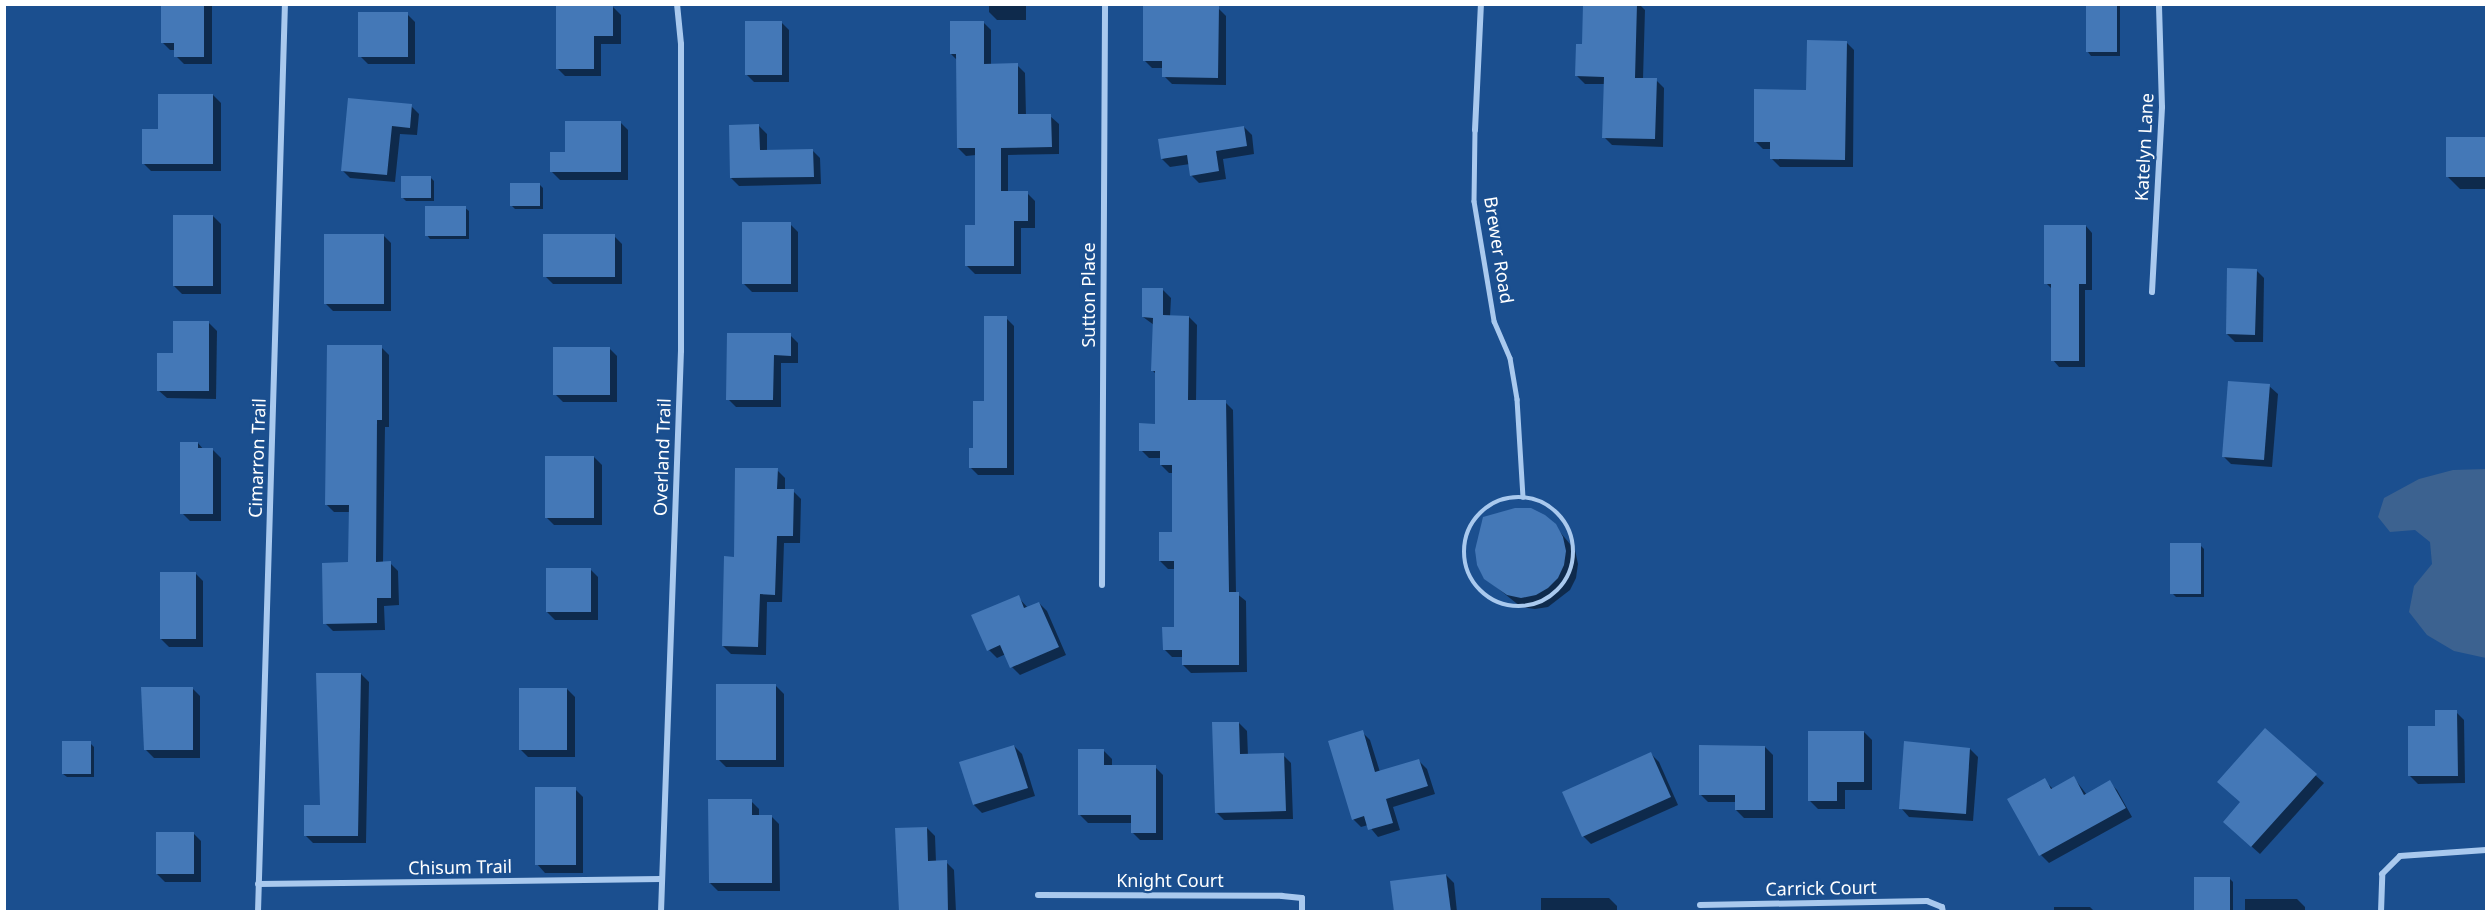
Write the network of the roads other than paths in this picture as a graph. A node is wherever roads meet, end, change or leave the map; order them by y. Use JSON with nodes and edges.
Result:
{"nodes":[{"id":1,"x":285,"y":4,"type":"edge"},
{"id":2,"x":676,"y":4,"type":"edge"},
{"id":3,"x":1105,"y":4,"type":"edge"},
{"id":4,"x":1481,"y":4,"type":"edge"},
{"id":5,"x":2159,"y":4,"type":"edge"},
{"id":6,"x":1475,"y":130,"type":"joint"},
{"id":7,"x":2152,"y":292,"type":"dead end"},
{"id":8,"x":1523,"y":497,"type":"junction"},
{"id":9,"x":1102,"y":585,"type":"dead end"},
{"id":10,"x":2487,"y":850,"type":"edge"},
{"id":11,"x":661,"y":879,"type":"junction"},
{"id":12,"x":258,"y":884,"type":"junction"},
{"id":13,"x":1038,"y":895,"type":"dead end"},
{"id":14,"x":1700,"y":905,"type":"dead end"},
{"id":15,"x":1942,"y":909,"type":"edge"},
{"id":16,"x":258,"y":912,"type":"edge"},
{"id":17,"x":661,"y":912,"type":"edge"},
{"id":18,"x":1302,"y":912,"type":"edge"},
{"id":19,"x":2381,"y":912,"type":"edge"}],
"edges":[{"from":1,"to":12,"type":"street","name":"Cimarron Trail"},
{"from":2,"to":11,"type":"street","name":"Overland Trail"},
{"from":3,"to":9,"type":"street","name":"Sutton Place"},
{"from":4,"to":6,"type":"street","name":"Brewer Road"},
{"from":5,"to":7,"type":"street","name":"Katelyn Lane"},
{"from":6,"to":8,"type":"lane","name":"Brewer Road"},
{"from":8,"to":8,"type":"lane"},
{"from":10,"to":19,"type":"street"},
{"from":11,"to":12,"type":"street","name":"Chisum Trail"},
{"from":11,"to":17,"type":"street","name":"Overland Trail"},
{"from":12,"to":16,"type":"street","name":"Cimarron Trail"},
{"from":13,"to":18,"type":"street","name":"Knight Court"},
{"from":14,"to":15,"type":"street","name":"Carrick Court"}]}
